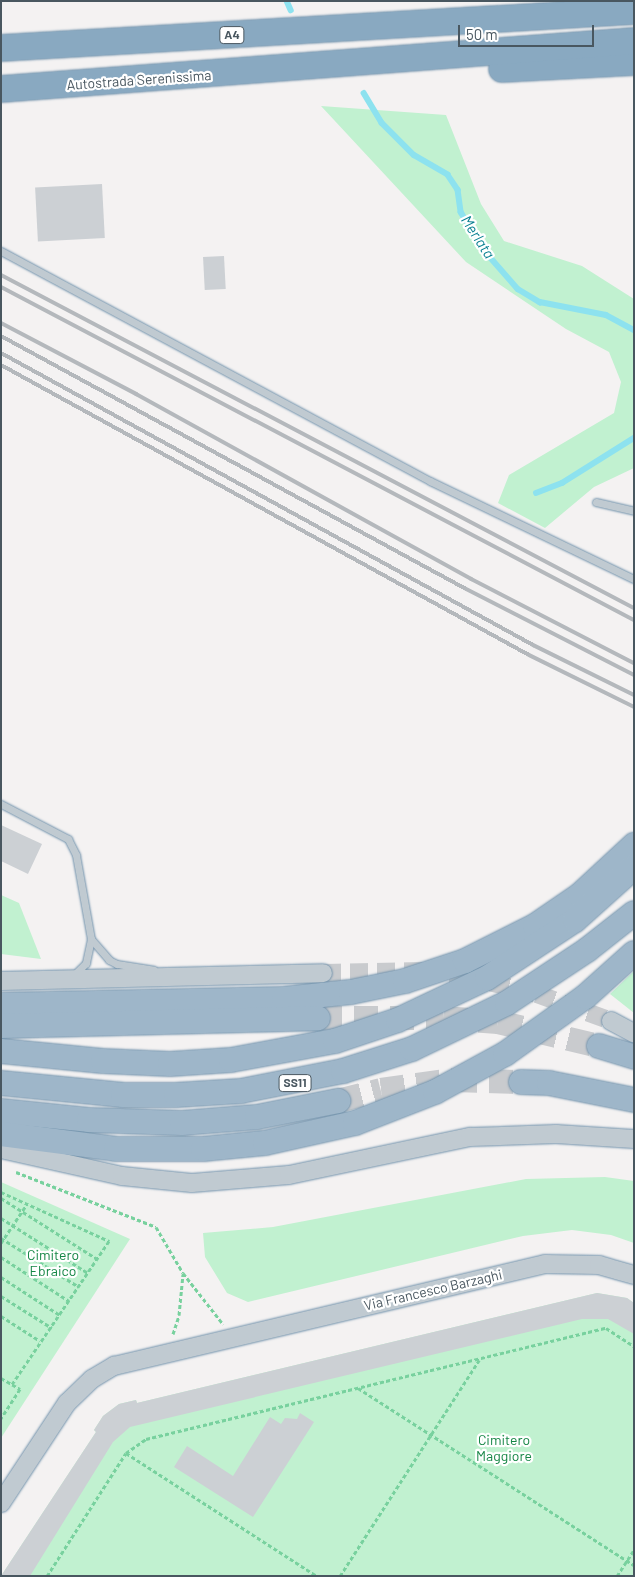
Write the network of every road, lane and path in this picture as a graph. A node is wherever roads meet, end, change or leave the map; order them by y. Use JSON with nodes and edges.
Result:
{"nodes":[{"id":1,"x":634,"y":11,"type":"edge"},
{"id":2,"x":634,"y":41,"type":"edge"},
{"id":3,"x":1,"y":48,"type":"edge"},
{"id":4,"x":634,"y":62,"type":"edge"},
{"id":5,"x":277,"y":70,"type":"junction"},
{"id":6,"x":1,"y":89,"type":"edge"},
{"id":7,"x":1,"y":250,"type":"edge"},
{"id":8,"x":596,"y":502,"type":"dead end"},
{"id":9,"x":634,"y":511,"type":"edge"},
{"id":10,"x":634,"y":579,"type":"edge"},
{"id":11,"x":1,"y":804,"type":"edge"},
{"id":12,"x":634,"y":845,"type":"edge"},
{"id":13,"x":634,"y":867,"type":"edge"},
{"id":14,"x":634,"y":913,"type":"edge"},
{"id":15,"x":90,"y":939,"type":"junction"},
{"id":16,"x":634,"y":954,"type":"edge"},
{"id":17,"x":323,"y":973,"type":"tunnel mouth"},
{"id":18,"x":222,"y":976,"type":"junction"},
{"id":19,"x":60,"y":979,"type":"junction"},
{"id":20,"x":1,"y":981,"type":"edge"},
{"id":21,"x":1,"y":1005,"type":"edge"},
{"id":22,"x":318,"y":1018,"type":"tunnel mouth"},
{"id":23,"x":610,"y":1021,"type":"tunnel mouth"},
{"id":24,"x":1,"y":1026,"type":"edge"},
{"id":25,"x":634,"y":1033,"type":"edge"},
{"id":26,"x":599,"y":1046,"type":"tunnel mouth"},
{"id":27,"x":1,"y":1051,"type":"edge"},
{"id":28,"x":634,"y":1057,"type":"edge"},
{"id":29,"x":522,"y":1082,"type":"tunnel mouth"},
{"id":30,"x":1,"y":1083,"type":"edge"},
{"id":31,"x":634,"y":1100,"type":"edge"},
{"id":32,"x":338,"y":1101,"type":"tunnel mouth"},
{"id":33,"x":1,"y":1111,"type":"edge"},
{"id":34,"x":1,"y":1134,"type":"edge"},
{"id":35,"x":634,"y":1139,"type":"edge"},
{"id":36,"x":1,"y":1149,"type":"edge"},
{"id":37,"x":9,"y":1169,"type":"dead end"},
{"id":38,"x":1,"y":1192,"type":"edge"},
{"id":39,"x":1,"y":1198,"type":"edge"},
{"id":40,"x":27,"y":1204,"type":"junction"},
{"id":41,"x":22,"y":1211,"type":"junction"},
{"id":42,"x":1,"y":1218,"type":"edge"},
{"id":43,"x":13,"y":1225,"type":"junction"},
{"id":44,"x":2,"y":1239,"type":"edge"},
{"id":45,"x":1,"y":1243,"type":"edge"},
{"id":46,"x":1,"y":1257,"type":"edge"},
{"id":47,"x":97,"y":1259,"type":"junction"},
{"id":48,"x":88,"y":1273,"type":"junction"},
{"id":49,"x":183,"y":1273,"type":"junction"},
{"id":50,"x":634,"y":1275,"type":"edge"},
{"id":51,"x":1,"y":1277,"type":"edge"},
{"id":52,"x":79,"y":1287,"type":"junction"},
{"id":53,"x":1,"y":1296,"type":"edge"},
{"id":54,"x":70,"y":1301,"type":"junction"},
{"id":55,"x":60,"y":1315,"type":"junction"},
{"id":56,"x":1,"y":1316,"type":"edge"},
{"id":57,"x":52,"y":1328,"type":"junction"},
{"id":58,"x":233,"y":1336,"type":"junction"},
{"id":59,"x":40,"y":1341,"type":"junction"},
{"id":60,"x":634,"y":1346,"type":"edge"},
{"id":61,"x":167,"y":1351,"type":"junction"},
{"id":62,"x":480,"y":1359,"type":"junction"},
{"id":63,"x":1,"y":1378,"type":"edge"},
{"id":64,"x":12,"y":1384,"type":"junction"},
{"id":65,"x":358,"y":1388,"type":"junction"},
{"id":66,"x":1,"y":1418,"type":"edge"},
{"id":67,"x":431,"y":1435,"type":"junction"},
{"id":68,"x":126,"y":1453,"type":"junction"},
{"id":69,"x":1,"y":1503,"type":"edge"},
{"id":70,"x":634,"y":1550,"type":"edge"},
{"id":71,"x":627,"y":1561,"type":"junction"},
{"id":72,"x":634,"y":1565,"type":"edge"},
{"id":73,"x":48,"y":1576,"type":"edge"},
{"id":74,"x":317,"y":1576,"type":"edge"},
{"id":75,"x":340,"y":1576,"type":"edge"},
{"id":76,"x":617,"y":1576,"type":"edge"}],
"edges":[{"from":1,"to":3,"type":"highway","number":"A4"},
{"from":2,"to":5,"type":"highway"},
{"from":4,"to":5,"type":"highway"},
{"from":5,"to":6,"type":"highway","name":"Autostrada Serenissima"},
{"from":7,"to":10,"type":"lane"},
{"from":8,"to":9,"type":"lane"},
{"from":11,"to":15,"type":"lane"},
{"from":12,"to":21,"type":"highway"},
{"from":13,"to":27,"type":"highway","number":"SS11"},
{"from":14,"to":30,"type":"highway","number":"SS11"},
{"from":15,"to":18,"type":"lane"},
{"from":15,"to":19,"type":"lane"},
{"from":16,"to":34,"type":"highway"},
{"from":17,"to":18,"type":"street"},
{"from":18,"to":19,"type":"street"},
{"from":19,"to":20,"type":"street"},
{"from":22,"to":24,"type":"highway"},
{"from":23,"to":25,"type":"street"},
{"from":26,"to":28,"type":"highway"},
{"from":29,"to":31,"type":"highway"},
{"from":32,"to":33,"type":"highway"},
{"from":35,"to":36,"type":"street"},
{"from":37,"to":49,"type":"path"},
{"from":38,"to":40,"type":"path"},
{"from":39,"to":41,"type":"path"},
{"from":40,"to":41,"type":"path"},
{"from":40,"to":47,"type":"path"},
{"from":41,"to":43,"type":"path"},
{"from":41,"to":47,"type":"path"},
{"from":42,"to":43,"type":"path"},
{"from":43,"to":44,"type":"path"},
{"from":43,"to":48,"type":"path"},
{"from":44,"to":45,"type":"path"},
{"from":44,"to":52,"type":"path"},
{"from":46,"to":54,"type":"path"},
{"from":47,"to":48,"type":"path"},
{"from":48,"to":52,"type":"path"},
{"from":49,"to":58,"type":"path"},
{"from":49,"to":61,"type":"path"},
{"from":50,"to":58,"type":"street","name":"Via Francesco Barzaghi"},
{"from":51,"to":55,"type":"path"},
{"from":52,"to":54,"type":"path"},
{"from":53,"to":57,"type":"path"},
{"from":54,"to":55,"type":"path"},
{"from":55,"to":57,"type":"path"},
{"from":56,"to":59,"type":"path"},
{"from":57,"to":59,"type":"path"},
{"from":58,"to":61,"type":"street","name":"Via Francesco Barzaghi"},
{"from":59,"to":64,"type":"path"},
{"from":60,"to":62,"type":"path"},
{"from":61,"to":69,"type":"street","name":"Via Francesco Barzaghi"},
{"from":62,"to":65,"type":"path"},
{"from":62,"to":67,"type":"path"},
{"from":63,"to":64,"type":"path"},
{"from":64,"to":66,"type":"path"},
{"from":65,"to":67,"type":"path"},
{"from":65,"to":68,"type":"path"},
{"from":67,"to":71,"type":"path"},
{"from":67,"to":75,"type":"path"},
{"from":68,"to":73,"type":"path"},
{"from":68,"to":74,"type":"path"},
{"from":70,"to":71,"type":"path"},
{"from":71,"to":72,"type":"path"},
{"from":71,"to":76,"type":"path"}]}
